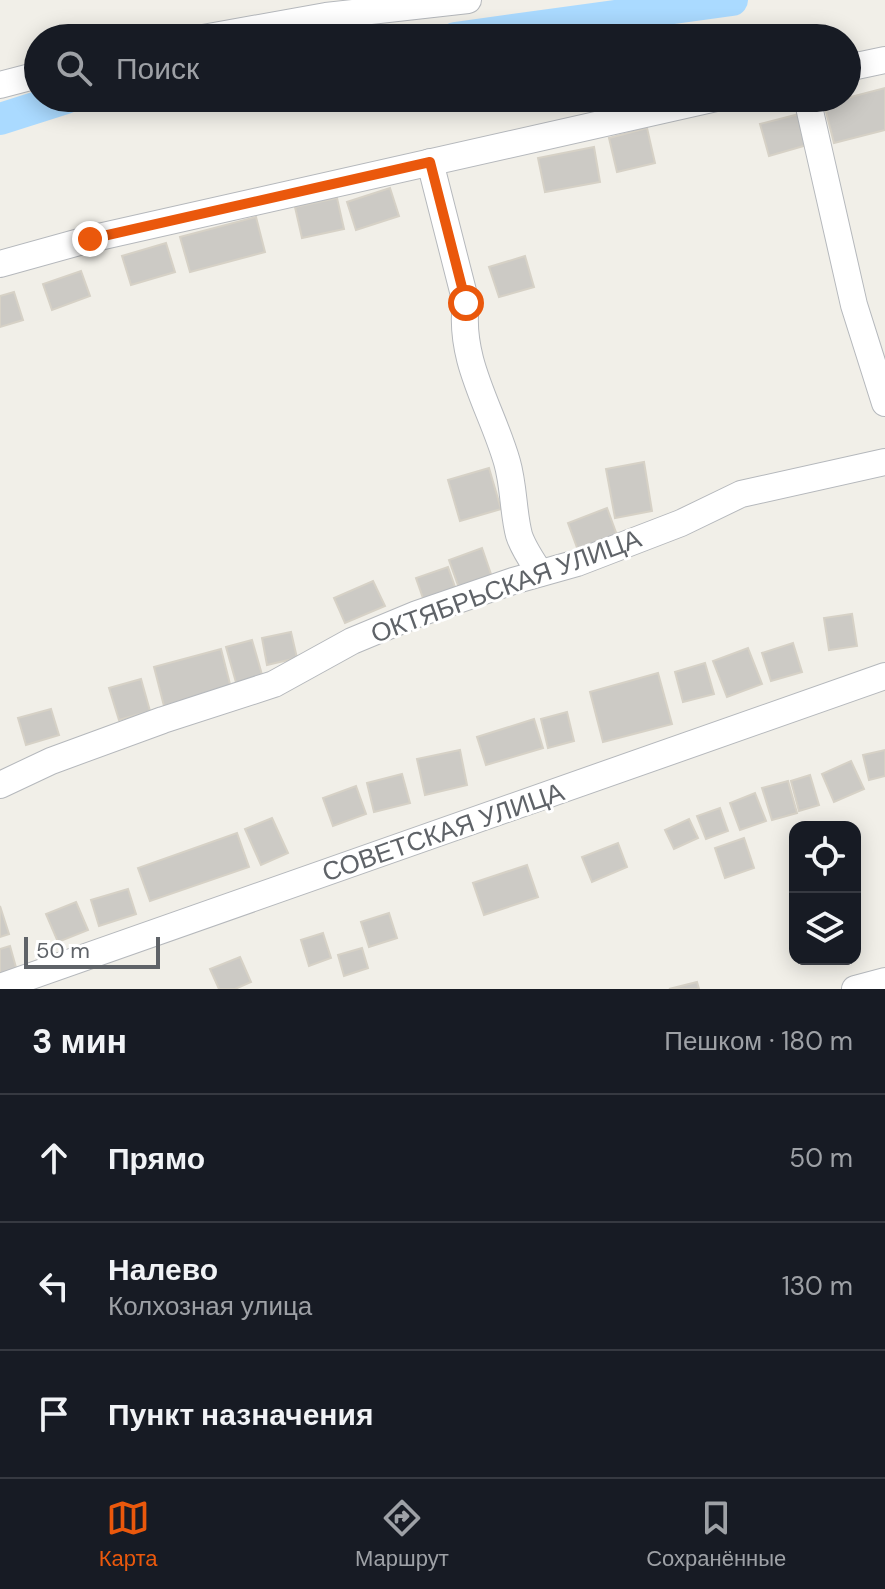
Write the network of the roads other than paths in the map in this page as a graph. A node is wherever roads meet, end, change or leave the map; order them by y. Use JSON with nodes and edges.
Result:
{"nodes":[{"id":1,"x":468,"y":0,"type":"edge"},
{"id":2,"x":281,"y":24,"type":"edge"},
{"id":3,"x":885,"y":60,"type":"edge"},
{"id":4,"x":861,"y":65,"type":"edge"},
{"id":5,"x":24,"y":79,"type":"edge"},
{"id":6,"x":0,"y":85,"type":"edge"},
{"id":7,"x":653,"y":112,"type":"edge"},
{"id":8,"x":810,"y":112,"type":"edge"},
{"id":9,"x":430,"y":162,"type":"junction"},
{"id":10,"x":0,"y":264,"type":"edge"},
{"id":11,"x":885,"y":403,"type":"edge"},
{"id":12,"x":885,"y":462,"type":"edge"},
{"id":13,"x":540,"y":573,"type":"junction"},
{"id":14,"x":885,"y":676,"type":"edge"},
{"id":15,"x":0,"y":785,"type":"edge"},
{"id":16,"x":885,"y":981,"type":"edge"},
{"id":17,"x":0,"y":987,"type":"edge"},
{"id":18,"x":855,"y":989,"type":"edge"}],
"edges":[{"from":1,"to":2,"type":"street"},
{"from":3,"to":4,"type":"street"},
{"from":5,"to":6,"type":"street"},
{"from":7,"to":9,"type":"street"},
{"from":8,"to":11,"type":"street"},
{"from":9,"to":10,"type":"street"},
{"from":9,"to":13,"type":"street"},
{"from":12,"to":13,"type":"street","name":"ОКТЯБРЬСКАЯ УЛИЦА"},
{"from":13,"to":15,"type":"street","name":"ОКТЯБРЬСКАЯ УЛИЦА"},
{"from":14,"to":17,"type":"street","name":"СОВЕТСКАЯ УЛИЦА"},
{"from":16,"to":18,"type":"street"}]}
